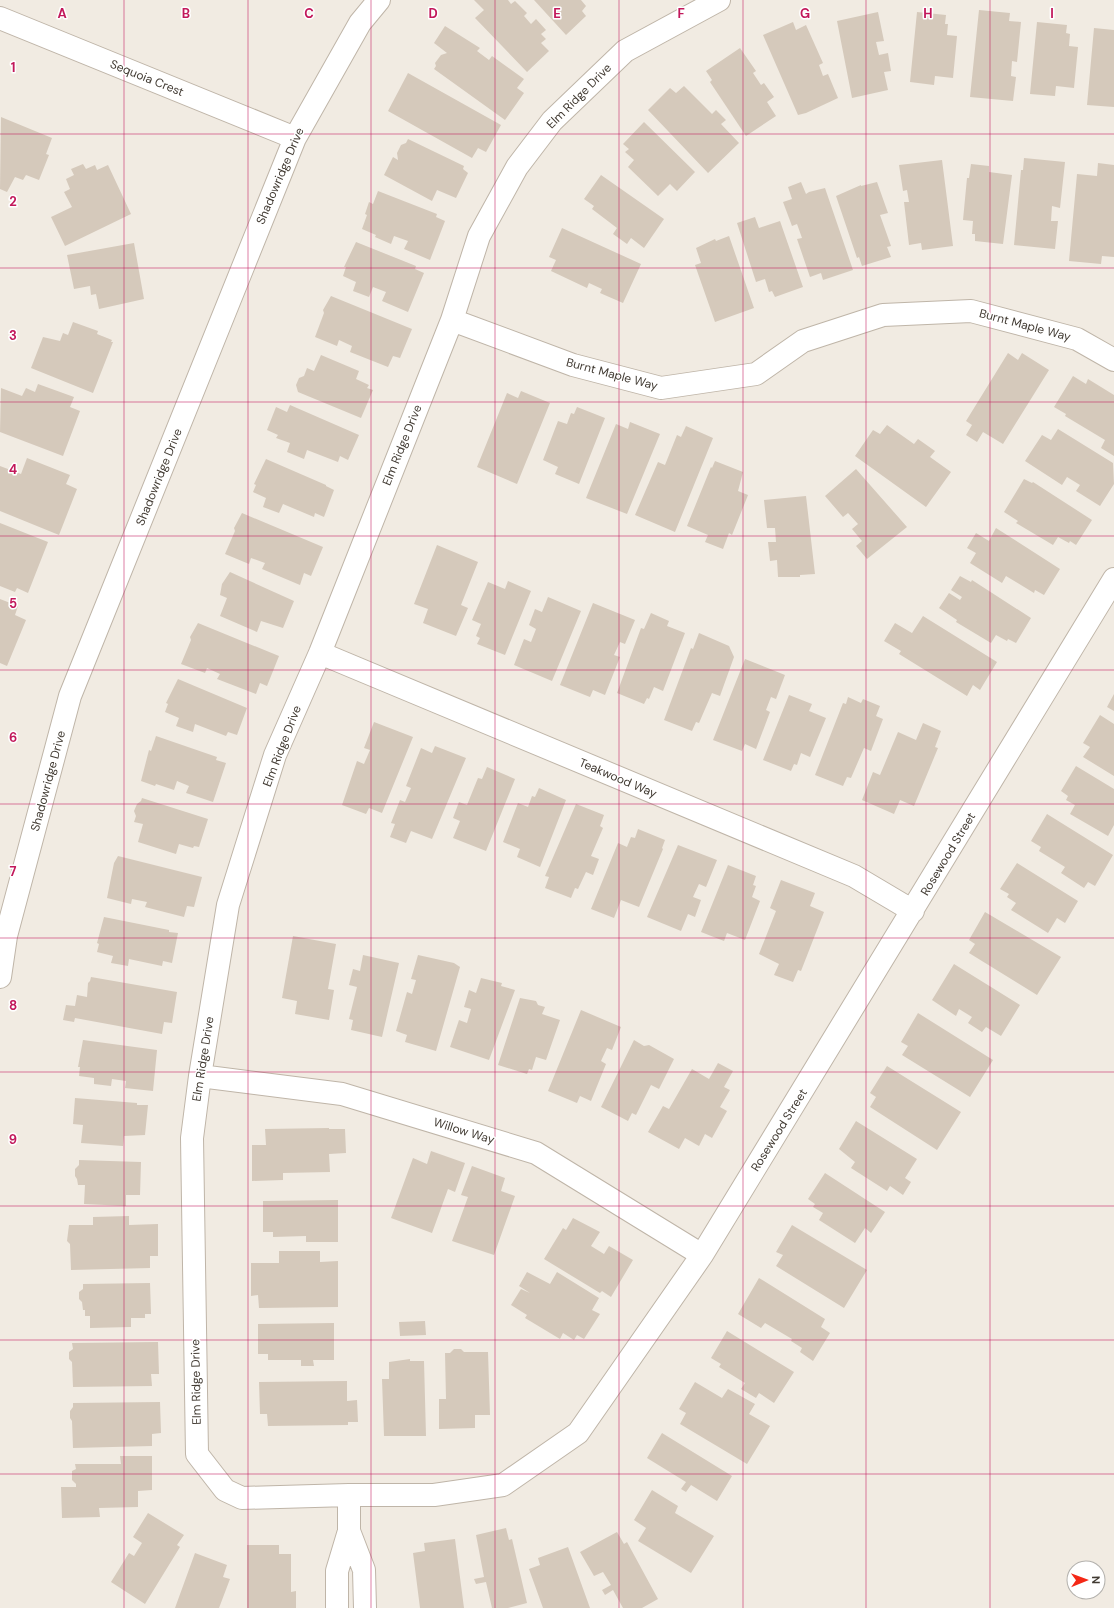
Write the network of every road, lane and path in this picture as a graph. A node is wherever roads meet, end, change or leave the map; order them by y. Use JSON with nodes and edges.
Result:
{"nodes":[{"id":1,"x":379,"y":0,"type":"edge"},
{"id":2,"x":719,"y":0,"type":"edge"},
{"id":3,"x":0,"y":18,"type":"edge"},
{"id":4,"x":295,"y":138,"type":"junction"},
{"id":5,"x":452,"y":320,"type":"junction"},
{"id":6,"x":1114,"y":360,"type":"edge"},
{"id":7,"x":1114,"y":579,"type":"edge"},
{"id":8,"x":320,"y":653,"type":"junction"},
{"id":9,"x":913,"y":911,"type":"junction"},
{"id":10,"x":0,"y":977,"type":"edge"},
{"id":11,"x":200,"y":1076,"type":"junction"},
{"id":12,"x":702,"y":1254,"type":"junction"},
{"id":13,"x":349,"y":1495,"type":"junction"},
{"id":14,"x":349,"y":1531,"type":"junction"},
{"id":15,"x":337,"y":1608,"type":"edge"},
{"id":16,"x":365,"y":1608,"type":"edge"}],
"edges":[{"from":1,"to":4,"type":"street","name":"Shadowridge Drive"},
{"from":2,"to":5,"type":"street","name":"Elm Ridge Drive"},
{"from":3,"to":4,"type":"street","name":"Sequoia Crest"},
{"from":4,"to":10,"type":"street","name":"Shadowridge Drive"},
{"from":5,"to":6,"type":"street","name":"Burnt Maple Way"},
{"from":5,"to":8,"type":"street","name":"Elm Ridge Drive"},
{"from":7,"to":9,"type":"street","name":"Rosewood Street"},
{"from":8,"to":9,"type":"street","name":"Teakwood Way"},
{"from":8,"to":11,"type":"street","name":"Elm Ridge Drive"},
{"from":9,"to":12,"type":"street","name":"Rosewood Street"},
{"from":11,"to":12,"type":"street","name":"Willow Way"},
{"from":11,"to":13,"type":"street","name":"Elm Ridge Drive"},
{"from":12,"to":13,"type":"street","name":"Rosewood Street"},
{"from":13,"to":14,"type":"street"},
{"from":14,"to":15,"type":"street"},
{"from":14,"to":16,"type":"street"}]}
